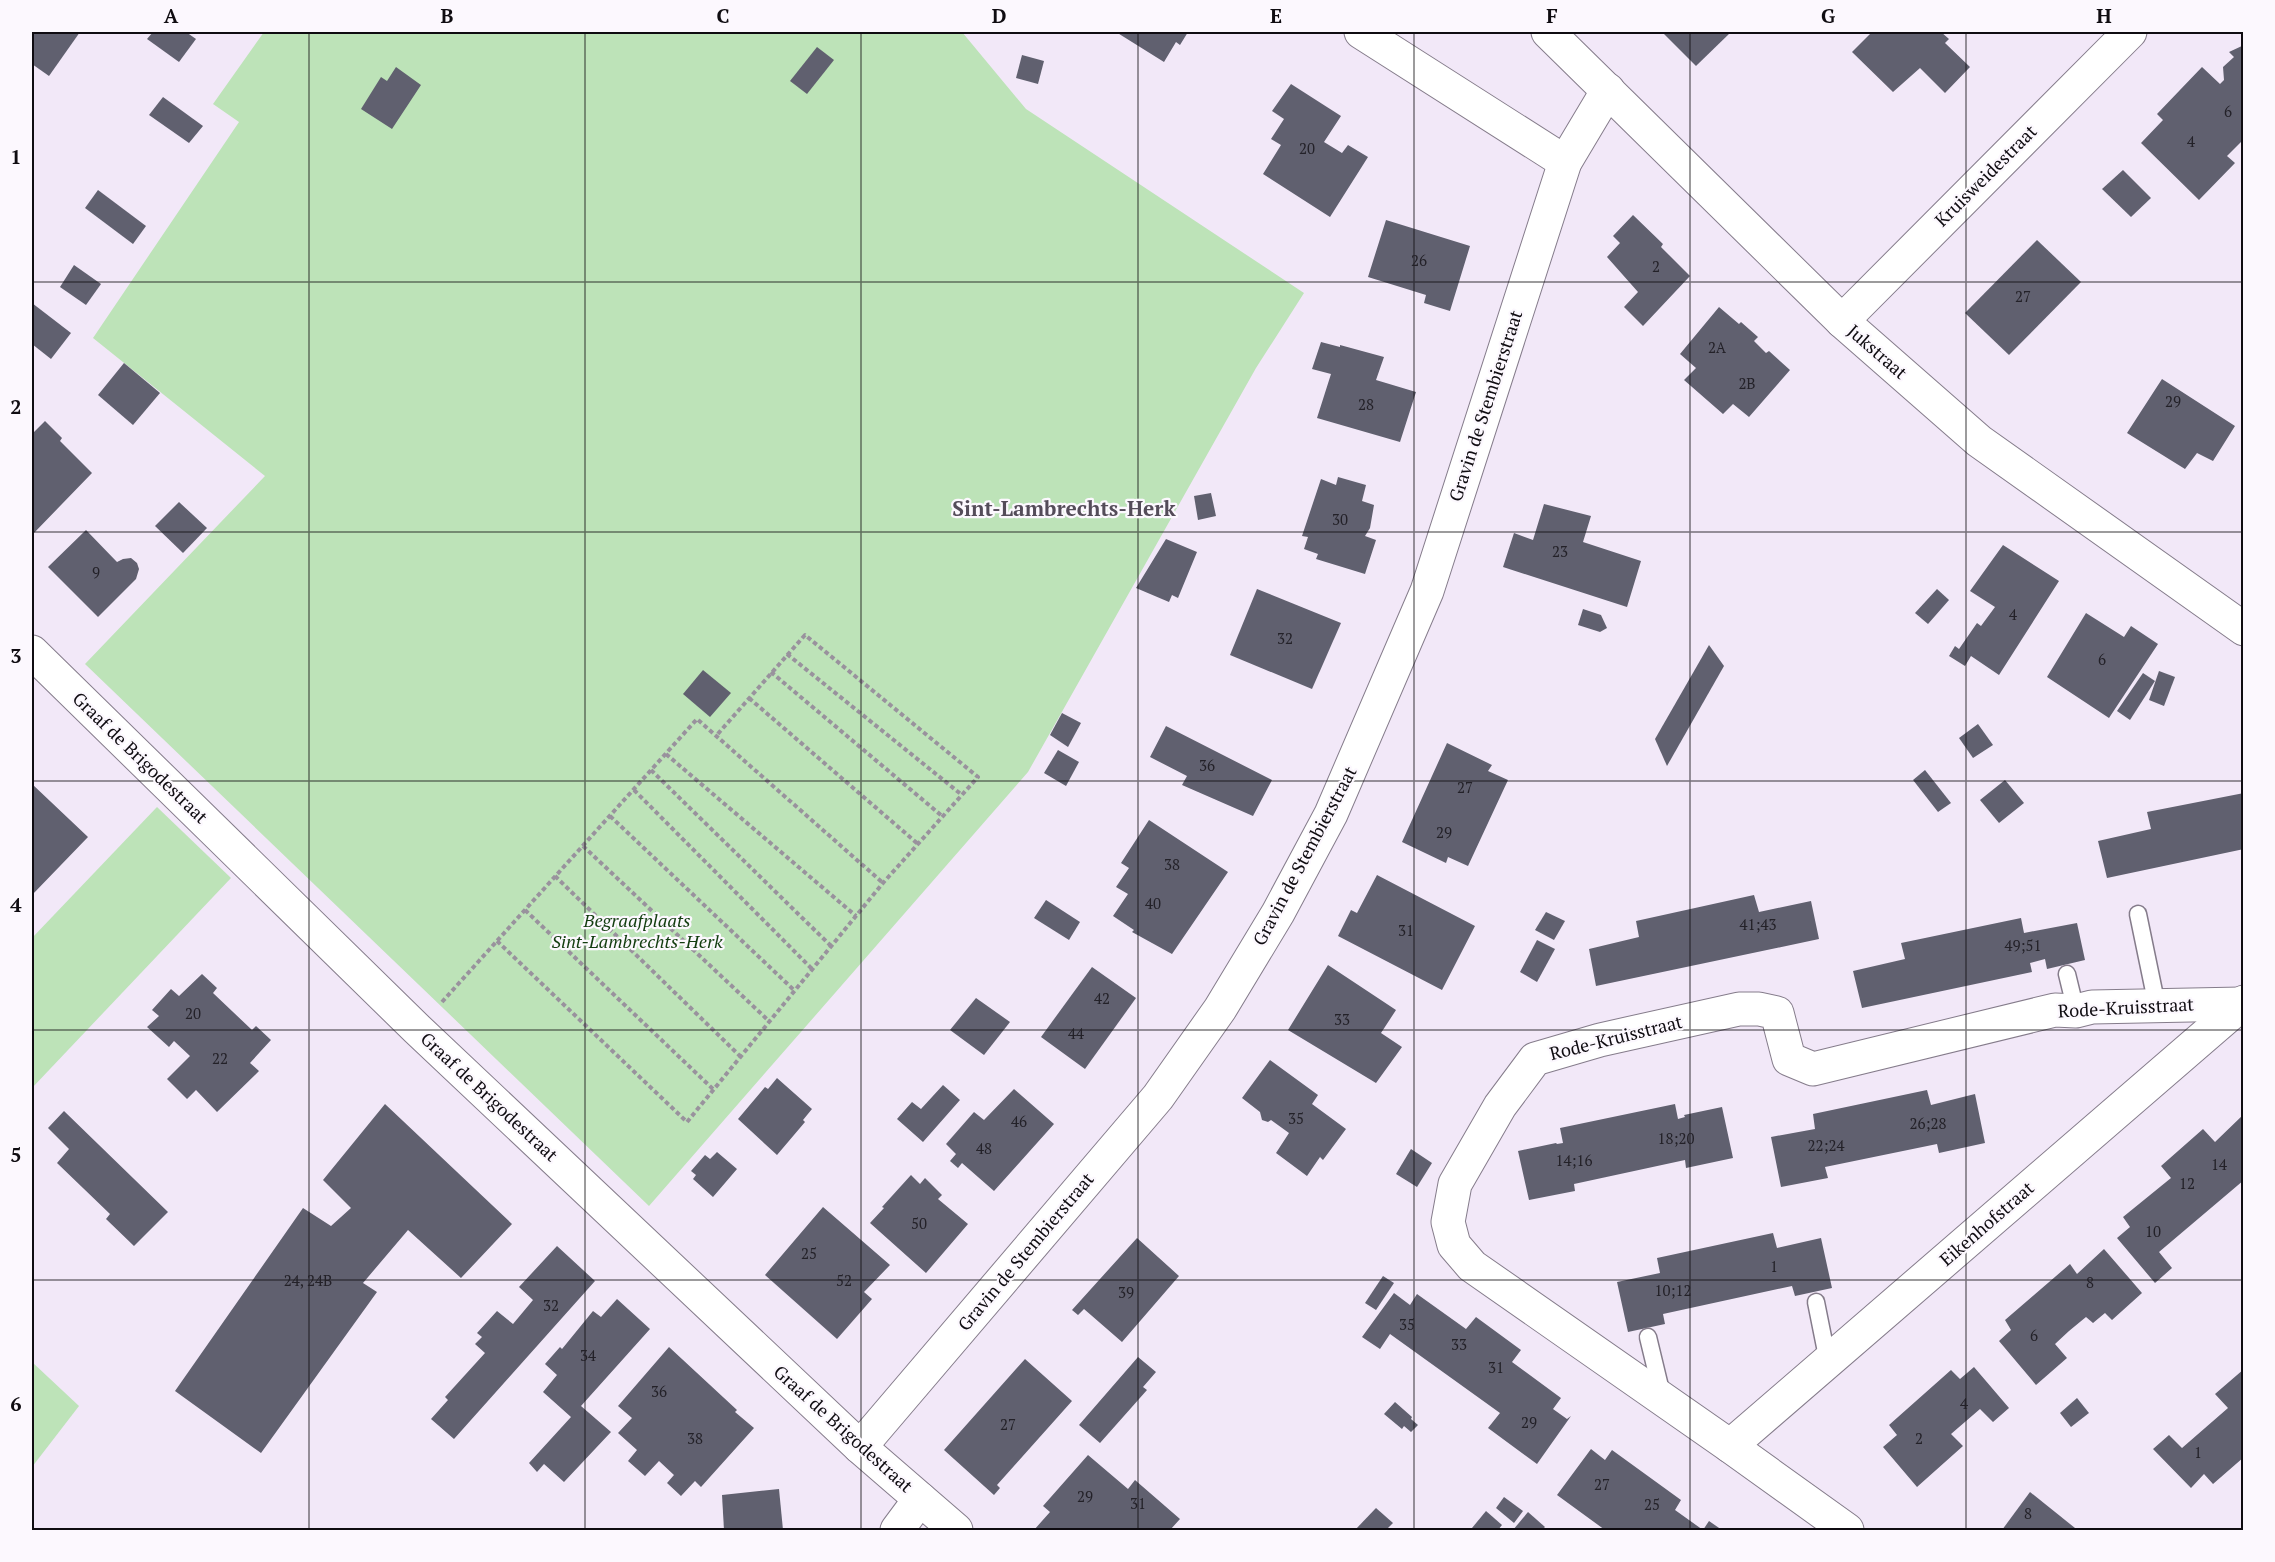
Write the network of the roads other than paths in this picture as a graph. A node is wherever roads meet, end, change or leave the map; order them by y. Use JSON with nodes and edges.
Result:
{"nodes":[{"id":1,"x":1361,"y":32,"type":"edge"},
{"id":2,"x":1548,"y":32,"type":"edge"},
{"id":3,"x":2130,"y":32,"type":"edge"},
{"id":4,"x":1608,"y":90,"type":"junction"},
{"id":5,"x":1566,"y":162,"type":"junction"},
{"id":6,"x":1842,"y":321,"type":"junction"},
{"id":7,"x":2244,"y":629,"type":"edge"},
{"id":8,"x":32,"y":652,"type":"edge"},
{"id":9,"x":2138,"y":914,"type":"dead end"},
{"id":10,"x":2067,"y":974,"type":"dead end"},
{"id":11,"x":2242,"y":1003,"type":"edge"},
{"id":12,"x":2157,"y":1006,"type":"junction"},
{"id":13,"x":2076,"y":1011,"type":"junction"},
{"id":14,"x":1816,"y":1302,"type":"dead end"},
{"id":15,"x":1648,"y":1337,"type":"dead end"},
{"id":16,"x":1828,"y":1362,"type":"junction"},
{"id":17,"x":1663,"y":1399,"type":"junction"},
{"id":18,"x":1730,"y":1446,"type":"junction"},
{"id":19,"x":860,"y":1447,"type":"junction"},
{"id":20,"x":920,"y":1499,"type":"junction"},
{"id":21,"x":897,"y":1530,"type":"edge"},
{"id":22,"x":956,"y":1530,"type":"edge"},
{"id":23,"x":1847,"y":1530,"type":"edge"}],
"edges":[{"from":1,"to":5,"type":"street"},
{"from":2,"to":4,"type":"street","name":"Jukstraat"},
{"from":3,"to":6,"type":"street","name":"Kruisweidestraat"},
{"from":4,"to":5,"type":"street","name":"Gravin de Stembierstraat"},
{"from":4,"to":6,"type":"street","name":"Jukstraat"},
{"from":5,"to":19,"type":"street","name":"Gravin de Stembierstraat"},
{"from":6,"to":7,"type":"street","name":"Jukstraat"},
{"from":8,"to":19,"type":"street","name":"Graaf de Brigodestraat"},
{"from":9,"to":12,"type":"lane"},
{"from":10,"to":13,"type":"lane"},
{"from":11,"to":12,"type":"street","name":"Rode-Kruisstraat"},
{"from":11,"to":16,"type":"street","name":"Eikenhofstraat"},
{"from":12,"to":13,"type":"street","name":"Rode-Kruisstraat"},
{"from":13,"to":17,"type":"street","name":"Rode-Kruisstraat"},
{"from":14,"to":16,"type":"lane"},
{"from":15,"to":17,"type":"lane"},
{"from":16,"to":18,"type":"street","name":"Eikenhofstraat"},
{"from":17,"to":18,"type":"street","name":"Rode-Kruisstraat"},
{"from":18,"to":23,"type":"street","name":"Rode-Kruisstraat"},
{"from":19,"to":20,"type":"street","name":"Graaf de Brigodestraat"},
{"from":20,"to":21,"type":"street"},
{"from":20,"to":22,"type":"street","name":"Graaf de Brigodestraat"}]}
